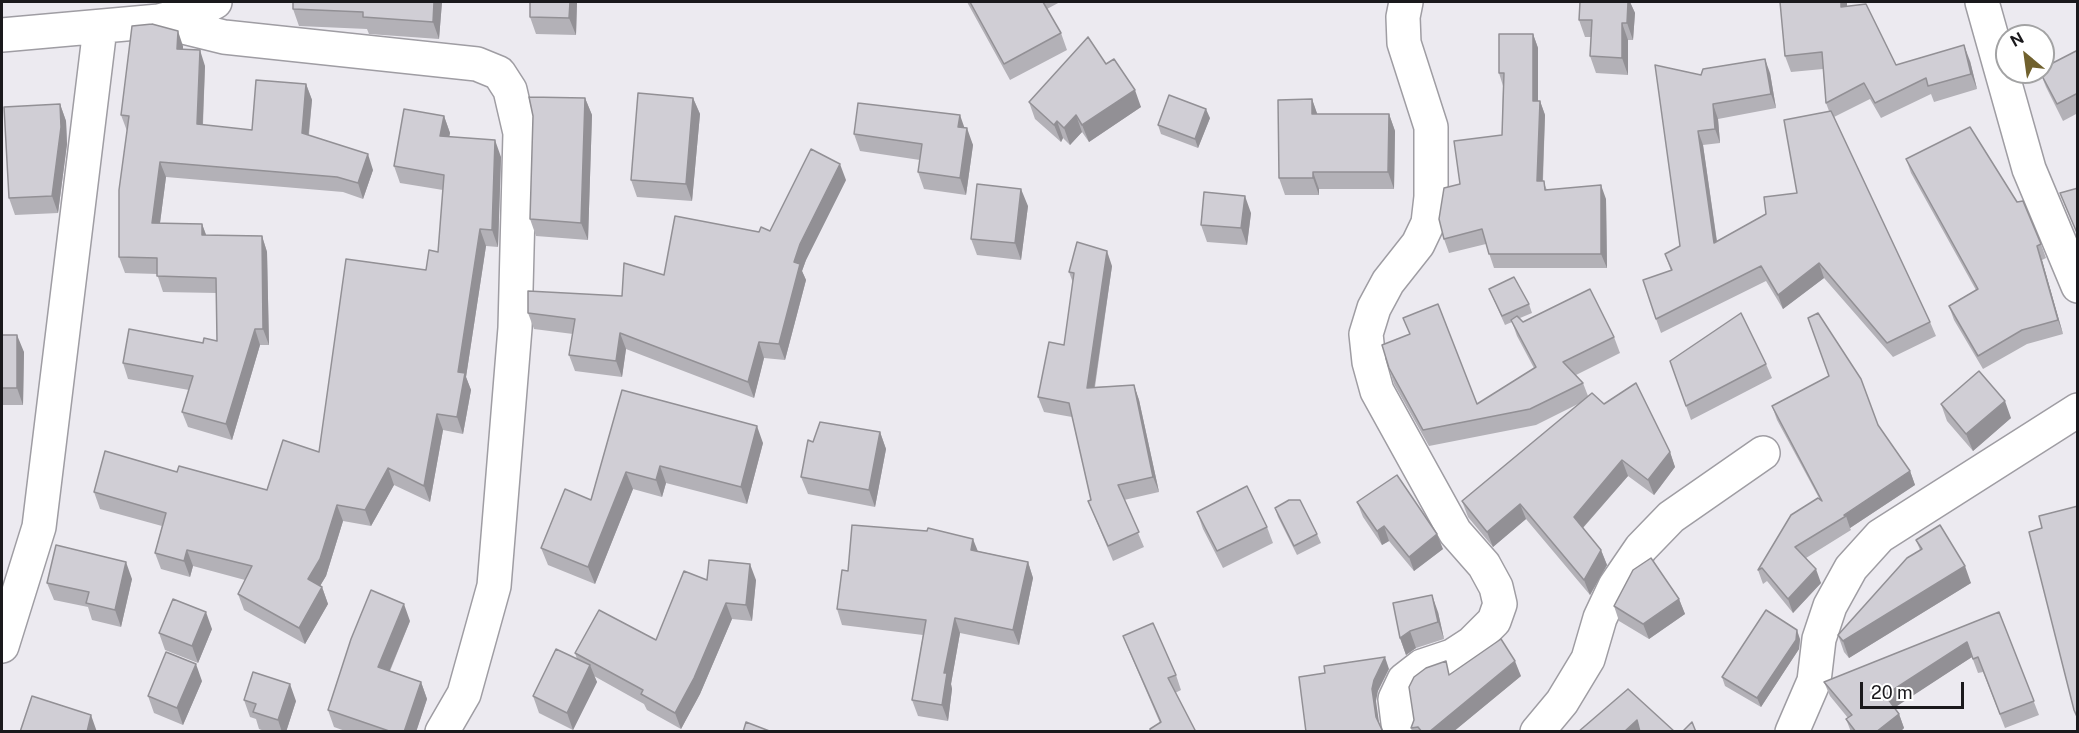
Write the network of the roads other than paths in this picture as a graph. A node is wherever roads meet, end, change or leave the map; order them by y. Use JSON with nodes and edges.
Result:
{"nodes":[{"id":1,"x":215,"y":2,"type":"edge"},
{"id":2,"x":1406,"y":2,"type":"edge"},
{"id":3,"x":1982,"y":2,"type":"edge"},
{"id":4,"x":159,"y":21,"type":"junction"},
{"id":5,"x":100,"y":28,"type":"junction"},
{"id":6,"x":2,"y":35,"type":"edge"},
{"id":7,"x":2078,"y":286,"type":"edge"},
{"id":8,"x":2078,"y":410,"type":"edge"},
{"id":9,"x":1762,"y":453,"type":"dead end"},
{"id":10,"x":2,"y":646,"type":"edge"},
{"id":11,"x":442,"y":732,"type":"edge"},
{"id":12,"x":1401,"y":732,"type":"edge"},
{"id":13,"x":1537,"y":732,"type":"edge"},
{"id":14,"x":1792,"y":732,"type":"edge"}],
"edges":[{"from":1,"to":4,"type":"street"},
{"from":2,"to":12,"type":"street"},
{"from":3,"to":7,"type":"street"},
{"from":4,"to":5,"type":"street"},
{"from":4,"to":11,"type":"street"},
{"from":5,"to":6,"type":"street"},
{"from":5,"to":10,"type":"street"},
{"from":8,"to":14,"type":"street"},
{"from":9,"to":13,"type":"street"}]}
